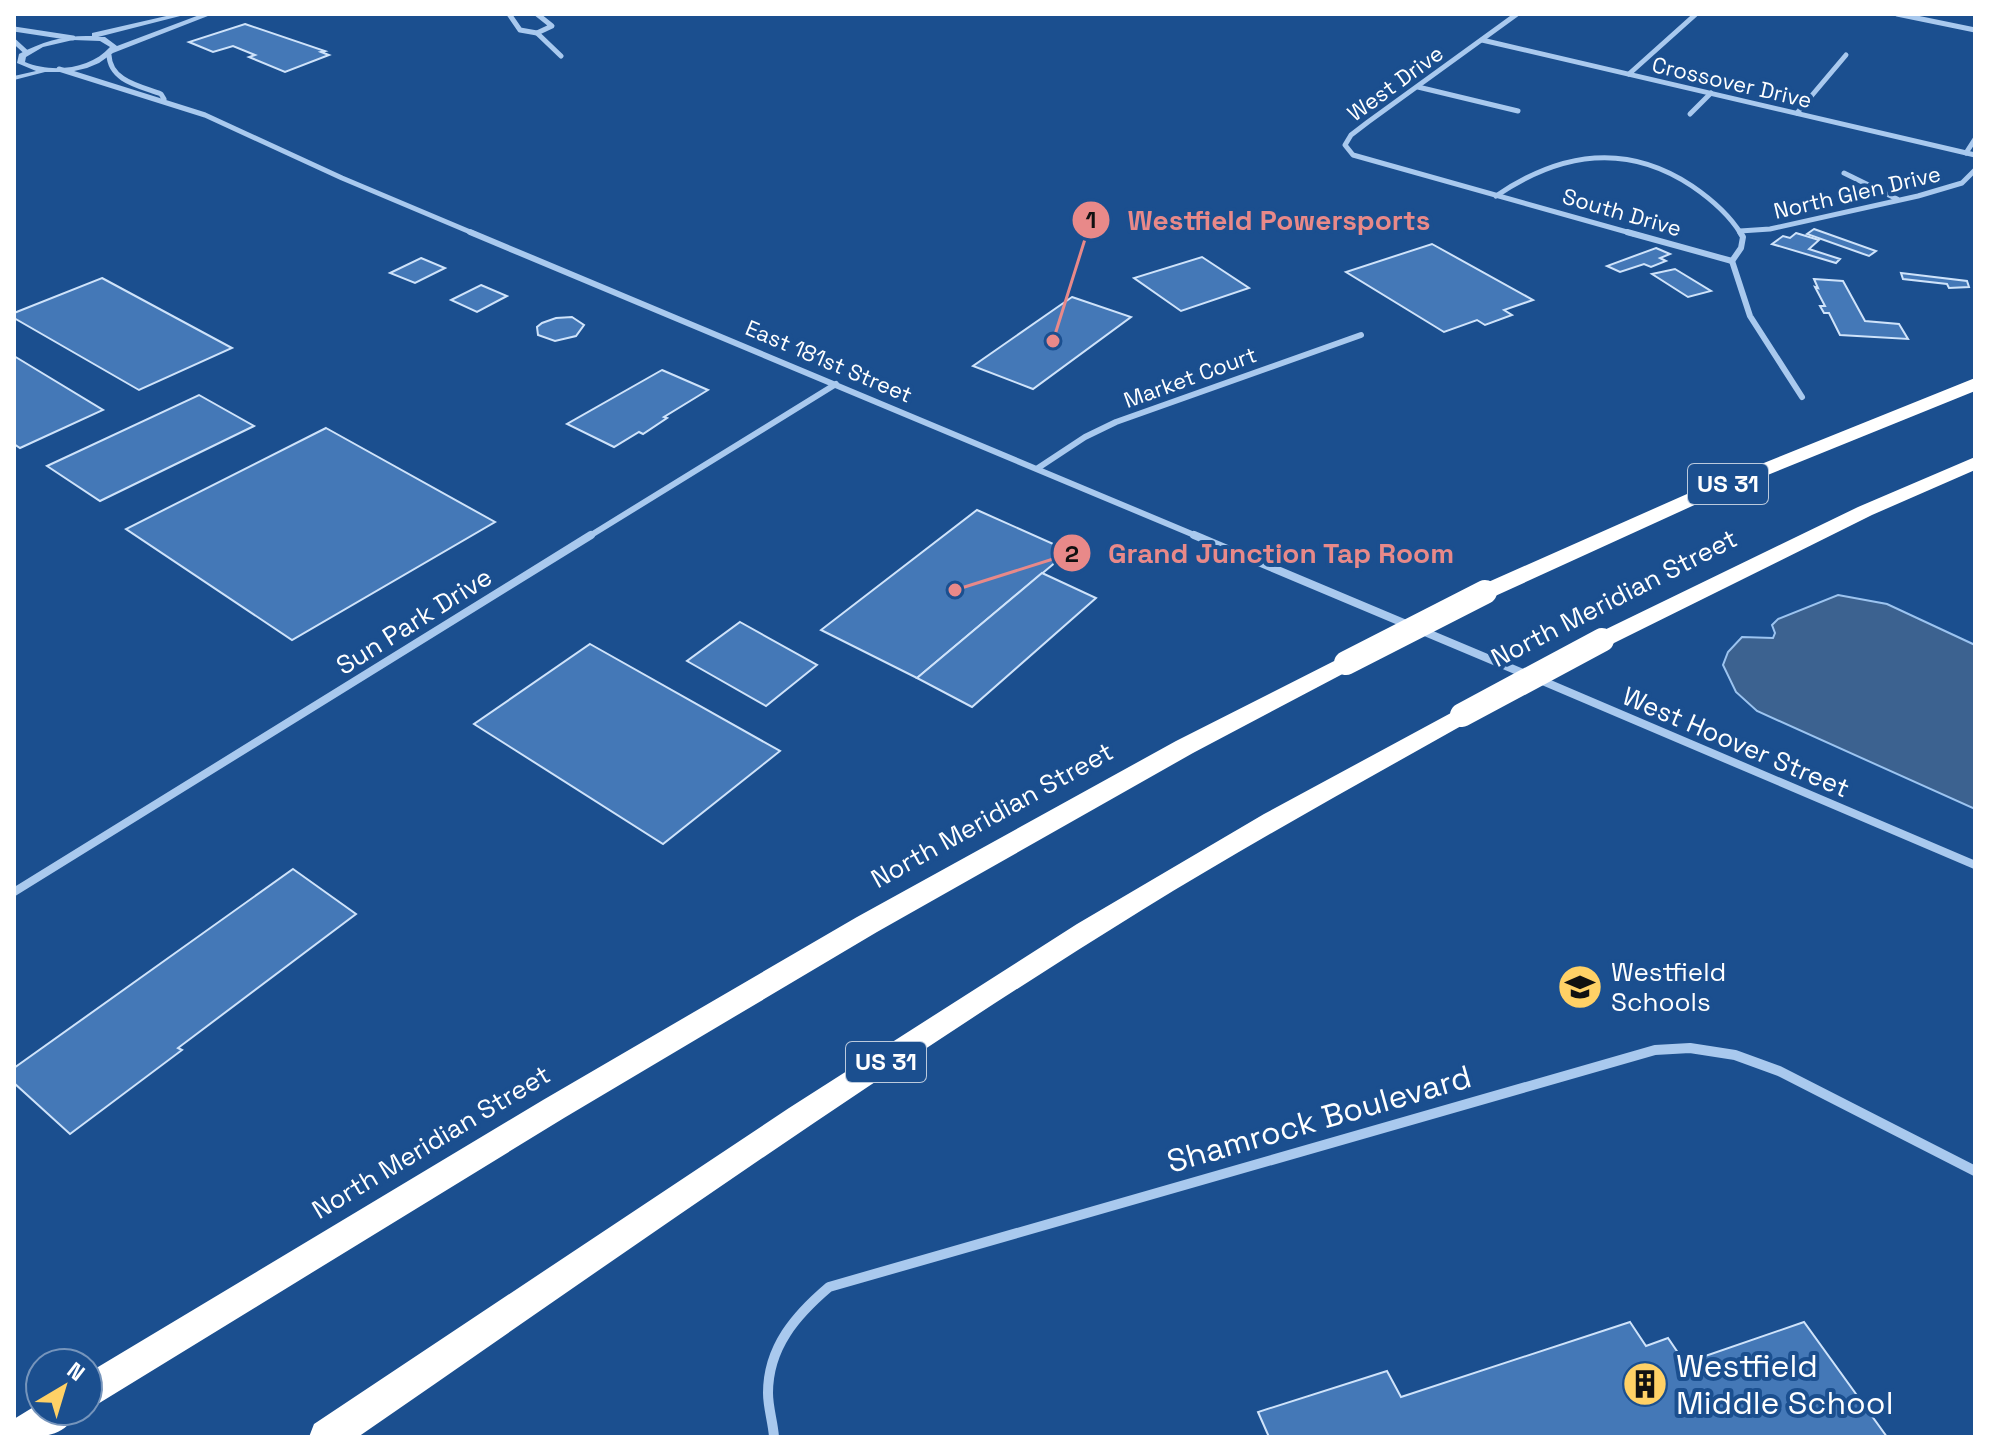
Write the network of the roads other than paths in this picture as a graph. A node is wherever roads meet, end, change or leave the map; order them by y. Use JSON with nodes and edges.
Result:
{"nodes":[{"id":1,"x":184,"y":14,"type":"edge"},
{"id":2,"x":209,"y":14,"type":"edge"},
{"id":3,"x":509,"y":14,"type":"edge"},
{"id":4,"x":537,"y":14,"type":"edge"},
{"id":5,"x":1517,"y":14,"type":"edge"},
{"id":6,"x":1696,"y":14,"type":"edge"},
{"id":7,"x":1897,"y":14,"type":"edge"},
{"id":8,"x":14,"y":29,"type":"edge"},
{"id":9,"x":1975,"y":30,"type":"edge"},
{"id":10,"x":537,"y":33,"type":"junction"},
{"id":11,"x":73,"y":38,"type":"junction"},
{"id":12,"x":83,"y":38,"type":"junction"},
{"id":13,"x":1482,"y":40,"type":"junction"},
{"id":14,"x":14,"y":41,"type":"edge"},
{"id":15,"x":111,"y":53,"type":"junction"},
{"id":16,"x":1846,"y":55,"type":"dead end"},
{"id":17,"x":20,"y":56,"type":"edge"},
{"id":18,"x":561,"y":56,"type":"dead end"},
{"id":19,"x":55,"y":70,"type":"junction"},
{"id":20,"x":1629,"y":74,"type":"junction"},
{"id":21,"x":14,"y":78,"type":"edge"},
{"id":22,"x":1418,"y":87,"type":"junction"},
{"id":23,"x":1711,"y":93,"type":"junction"},
{"id":24,"x":164,"y":99,"type":"junction"},
{"id":25,"x":1518,"y":111,"type":"dead end"},
{"id":26,"x":1797,"y":113,"type":"junction"},
{"id":27,"x":1690,"y":114,"type":"dead end"},
{"id":28,"x":1975,"y":139,"type":"edge"},
{"id":29,"x":1966,"y":153,"type":"junction"},
{"id":30,"x":1353,"y":155,"type":"joint"},
{"id":31,"x":1975,"y":155,"type":"edge"},
{"id":32,"x":1975,"y":170,"type":"edge"},
{"id":33,"x":1844,"y":173,"type":"dead end"},
{"id":34,"x":1496,"y":196,"type":"junction"},
{"id":35,"x":1898,"y":200,"type":"junction"},
{"id":36,"x":1740,"y":231,"type":"junction"},
{"id":37,"x":1732,"y":261,"type":"junction"},
{"id":38,"x":1361,"y":335,"type":"dead end"},
{"id":39,"x":836,"y":384,"type":"junction"},
{"id":40,"x":1975,"y":384,"type":"edge"},
{"id":41,"x":1802,"y":397,"type":"dead end"},
{"id":42,"x":1975,"y":463,"type":"edge"},
{"id":43,"x":1038,"y":468,"type":"junction"},
{"id":44,"x":1481,"y":655,"type":"joint"},
{"id":45,"x":1975,"y":865,"type":"edge"},
{"id":46,"x":14,"y":892,"type":"edge"},
{"id":47,"x":1975,"y":1171,"type":"edge"},
{"id":48,"x":104,"y":1383,"type":"edge"},
{"id":49,"x":327,"y":1437,"type":"edge"},
{"id":50,"x":774,"y":1437,"type":"edge"}],
"edges":[{"from":1,"to":12,"type":"street"},
{"from":2,"to":15,"type":"street"},
{"from":3,"to":10,"type":"street"},
{"from":4,"to":10,"type":"street"},
{"from":5,"to":13,"type":"street","name":"West Drive"},
{"from":6,"to":20,"type":"street"},
{"from":7,"to":9,"type":"street"},
{"from":8,"to":11,"type":"street"},
{"from":10,"to":18,"type":"street"},
{"from":11,"to":12,"type":"street"},
{"from":11,"to":17,"type":"street"},
{"from":12,"to":15,"type":"street"},
{"from":13,"to":20,"type":"street","name":"Crossover Drive"},
{"from":13,"to":22,"type":"street","name":"West Drive"},
{"from":14,"to":17,"type":"street"},
{"from":15,"to":19,"type":"street"},
{"from":15,"to":24,"type":"street","name":"East 181st Street"},
{"from":16,"to":26,"type":"street"},
{"from":17,"to":19,"type":"street"},
{"from":19,"to":21,"type":"street"},
{"from":19,"to":24,"type":"street","name":"East 181st Street"},
{"from":20,"to":23,"type":"street","name":"Crossover Drive"},
{"from":22,"to":25,"type":"street"},
{"from":22,"to":30,"type":"street","name":"West Drive"},
{"from":23,"to":26,"type":"street","name":"Crossover Drive"},
{"from":23,"to":27,"type":"street"},
{"from":24,"to":39,"type":"street","name":"East 181st Street"},
{"from":26,"to":29,"type":"street","name":"Crossover Drive"},
{"from":28,"to":29,"type":"street"},
{"from":29,"to":31,"type":"street","name":"Crossover Drive"},
{"from":30,"to":34,"type":"street","name":"South Drive"},
{"from":32,"to":35,"type":"street","name":"North Glen Drive"},
{"from":33,"to":35,"type":"street"},
{"from":34,"to":36,"type":"street"},
{"from":34,"to":37,"type":"street","name":"South Drive"},
{"from":35,"to":36,"type":"street","name":"North Glen Drive"},
{"from":36,"to":37,"type":"street"},
{"from":37,"to":41,"type":"street"},
{"from":38,"to":43,"type":"street","name":"Market Court"},
{"from":39,"to":43,"type":"street","name":"East 181st Street"},
{"from":39,"to":46,"type":"street","name":"Sun Park Drive"},
{"from":40,"to":48,"type":"highway","name":"North Meridian Street","number":"US 31","bridge":true},
{"from":42,"to":49,"type":"highway","name":"North Meridian Street","number":"US 31","bridge":true},
{"from":43,"to":44,"type":"street","name":"East 181st Street"},
{"from":44,"to":45,"type":"street","name":"West Hoover Street"},
{"from":47,"to":50,"type":"street","name":"Shamrock Boulevard"}]}
